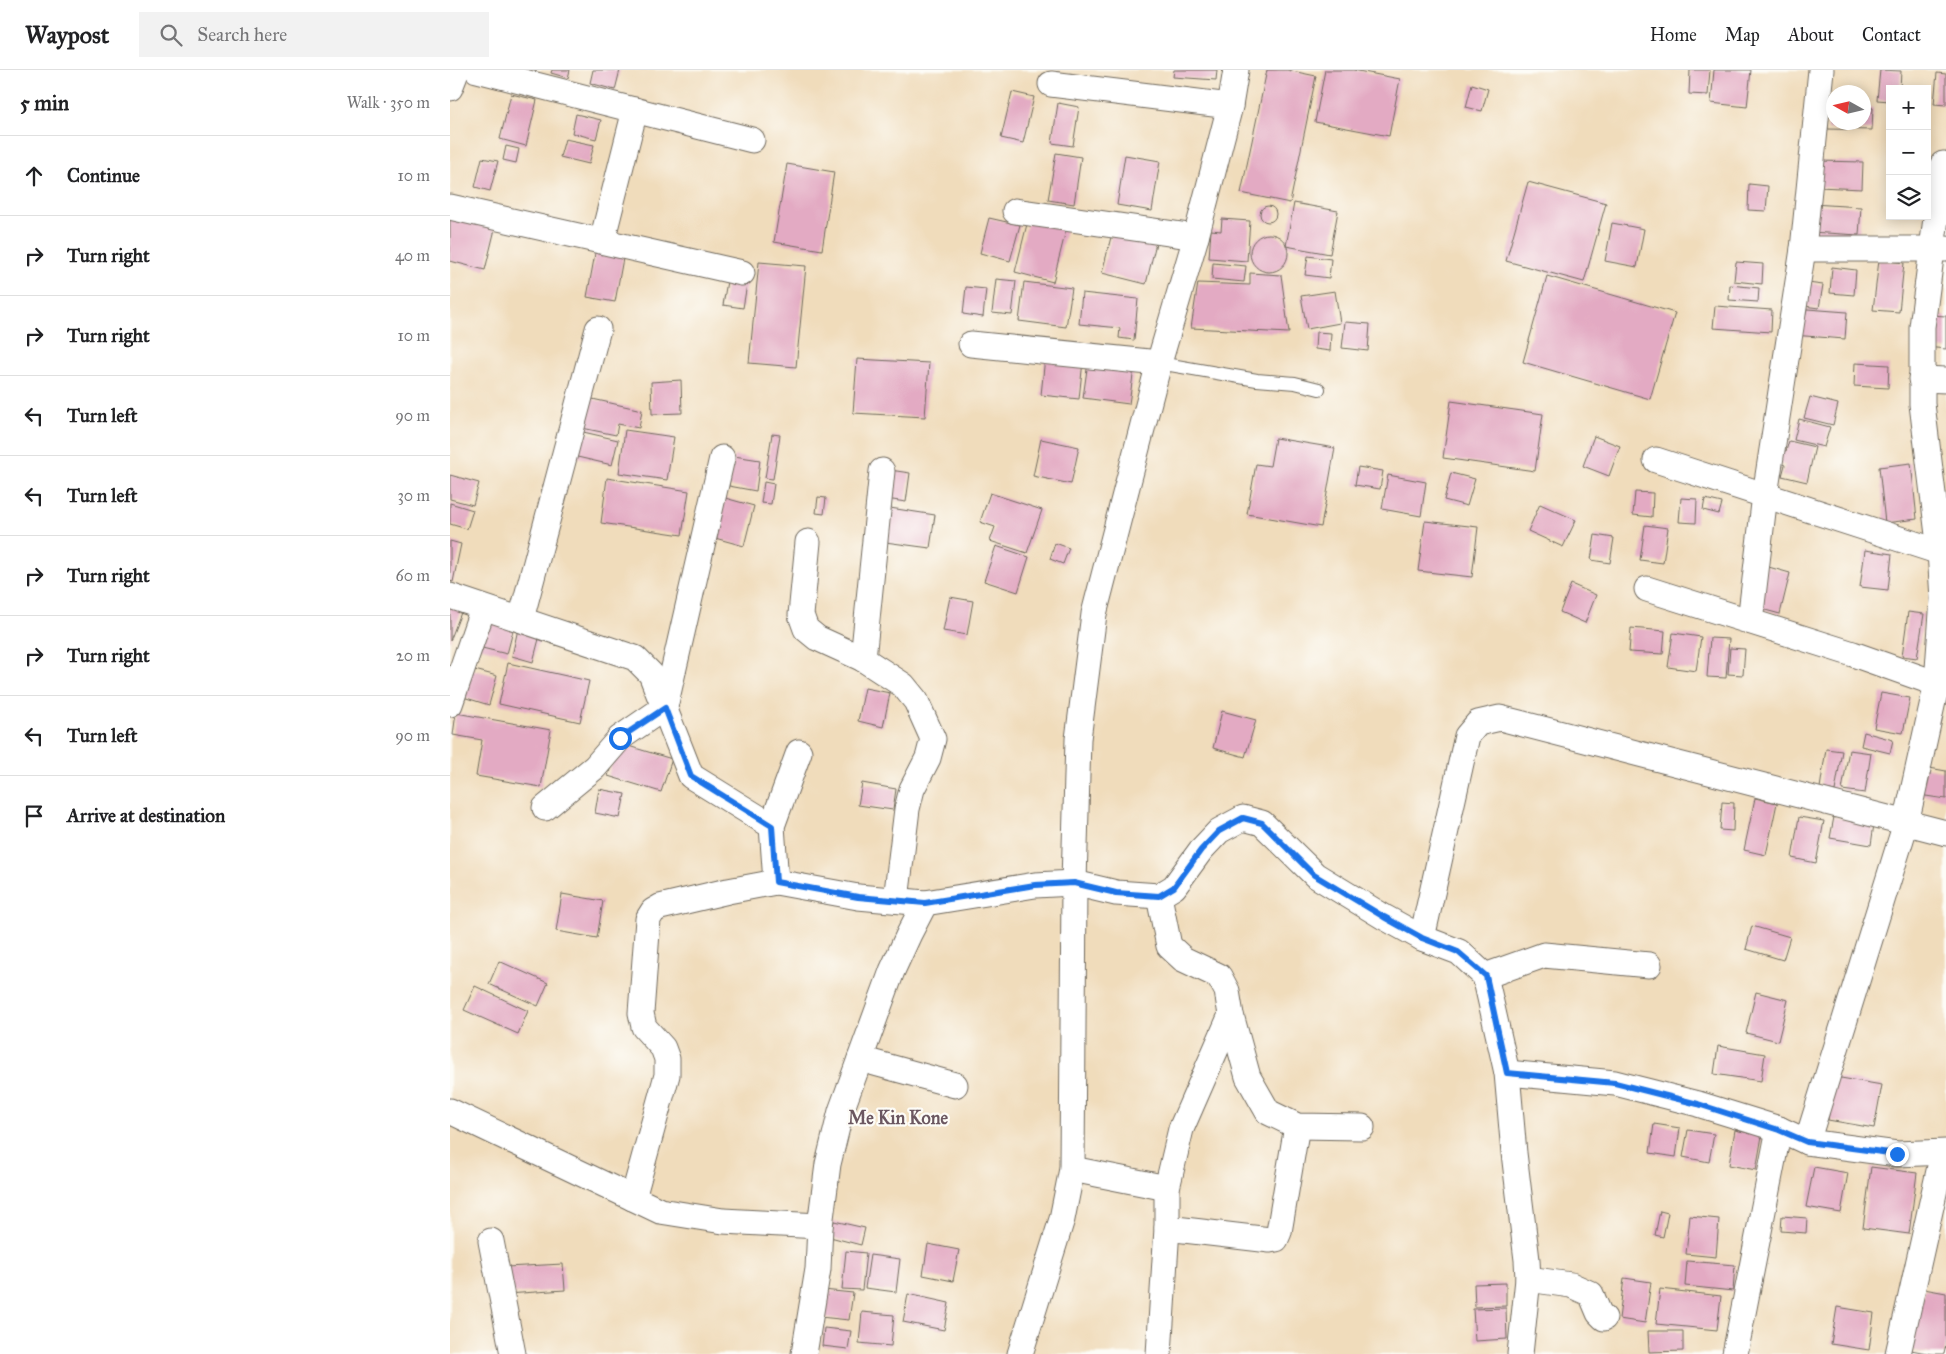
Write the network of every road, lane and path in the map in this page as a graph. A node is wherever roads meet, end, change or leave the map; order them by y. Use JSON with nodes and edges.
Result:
{"nodes":[{"id":1,"x":457,"y":70,"type":"edge"},
{"id":2,"x":477,"y":70,"type":"edge"},
{"id":3,"x":1236,"y":70,"type":"edge"},
{"id":4,"x":1821,"y":70,"type":"edge"},
{"id":5,"x":1051,"y":84,"type":"dead end"},
{"id":6,"x":450,"y":88,"type":"edge"},
{"id":7,"x":1230,"y":106,"type":"junction"},
{"id":8,"x":635,"y":110,"type":"junction"},
{"id":9,"x":752,"y":140,"type":"dead end"},
{"id":10,"x":1943,"y":164,"type":"dead end"},
{"id":11,"x":450,"y":207,"type":"edge"},
{"id":12,"x":1015,"y":211,"type":"dead end"},
{"id":13,"x":1196,"y":237,"type":"junction"},
{"id":14,"x":602,"y":241,"type":"junction"},
{"id":15,"x":1803,"y":248,"type":"junction"},
{"id":16,"x":1939,"y":249,"type":"edge"},
{"id":17,"x":742,"y":272,"type":"dead end"},
{"id":18,"x":598,"y":329,"type":"dead end"},
{"id":19,"x":971,"y":344,"type":"dead end"},
{"id":20,"x":1159,"y":363,"type":"junction"},
{"id":21,"x":1921,"y":379,"type":"junction"},
{"id":22,"x":1946,"y":380,"type":"edge"},
{"id":23,"x":1319,"y":389,"type":"dead end"},
{"id":24,"x":722,"y":458,"type":"dead end"},
{"id":25,"x":1656,"y":460,"type":"dead end"},
{"id":26,"x":882,"y":471,"type":"dead end"},
{"id":27,"x":1765,"y":495,"type":"junction"},
{"id":28,"x":808,"y":542,"type":"dead end"},
{"id":29,"x":1943,"y":552,"type":"edge"},
{"id":30,"x":1647,"y":589,"type":"dead end"},
{"id":31,"x":450,"y":596,"type":"edge"},
{"id":32,"x":482,"y":608,"type":"junction"},
{"id":33,"x":521,"y":620,"type":"junction"},
{"id":34,"x":1750,"y":621,"type":"junction"},
{"id":35,"x":862,"y":658,"type":"junction"},
{"id":36,"x":1942,"y":685,"type":"edge"},
{"id":37,"x":450,"y":704,"type":"edge"},
{"id":38,"x":665,"y":708,"type":"junction"},
{"id":39,"x":799,"y":752,"type":"dead end"},
{"id":40,"x":545,"y":808,"type":"dead end"},
{"id":41,"x":1906,"y":824,"type":"junction"},
{"id":42,"x":772,"y":826,"type":"junction"},
{"id":43,"x":1946,"y":833,"type":"edge"},
{"id":44,"x":776,"y":882,"type":"junction"},
{"id":45,"x":1074,"y":883,"type":"junction"},
{"id":46,"x":1159,"y":896,"type":"junction"},
{"id":47,"x":896,"y":900,"type":"junction"},
{"id":48,"x":925,"y":903,"type":"junction"},
{"id":49,"x":1415,"y":934,"type":"junction"},
{"id":50,"x":1649,"y":966,"type":"dead end"},
{"id":51,"x":1486,"y":976,"type":"junction"},
{"id":52,"x":1231,"y":1015,"type":"junction"},
{"id":53,"x":860,"y":1059,"type":"junction"},
{"id":54,"x":1507,"y":1073,"type":"junction"},
{"id":55,"x":956,"y":1086,"type":"dead end"},
{"id":56,"x":450,"y":1111,"type":"edge"},
{"id":57,"x":1297,"y":1126,"type":"junction"},
{"id":58,"x":1362,"y":1126,"type":"dead end"},
{"id":59,"x":1779,"y":1130,"type":"junction"},
{"id":60,"x":1807,"y":1142,"type":"junction"},
{"id":61,"x":1945,"y":1153,"type":"edge"},
{"id":62,"x":1072,"y":1169,"type":"junction"},
{"id":63,"x":1167,"y":1188,"type":"junction"},
{"id":64,"x":633,"y":1198,"type":"junction"},
{"id":65,"x":820,"y":1226,"type":"junction"},
{"id":66,"x":1167,"y":1228,"type":"junction"},
{"id":67,"x":491,"y":1241,"type":"dead end"},
{"id":68,"x":1528,"y":1279,"type":"junction"},
{"id":69,"x":1604,"y":1318,"type":"dead end"},
{"id":70,"x":513,"y":1354,"type":"edge"},
{"id":71,"x":804,"y":1354,"type":"edge"},
{"id":72,"x":1020,"y":1354,"type":"edge"},
{"id":73,"x":1159,"y":1354,"type":"edge"},
{"id":74,"x":1520,"y":1354,"type":"edge"},
{"id":75,"x":1735,"y":1354,"type":"edge"},
{"id":76,"x":1898,"y":1354,"type":"edge"}],
"edges":[{"from":1,"to":6,"type":"street"},
{"from":2,"to":8,"type":"street"},
{"from":3,"to":7,"type":"street"},
{"from":4,"to":15,"type":"street"},
{"from":5,"to":7,"type":"street"},
{"from":7,"to":13,"type":"street"},
{"from":8,"to":9,"type":"street"},
{"from":8,"to":14,"type":"street"},
{"from":10,"to":16,"type":"street"},
{"from":11,"to":14,"type":"street"},
{"from":12,"to":13,"type":"street"},
{"from":13,"to":20,"type":"street"},
{"from":14,"to":17,"type":"street"},
{"from":15,"to":16,"type":"street"},
{"from":15,"to":27,"type":"street"},
{"from":16,"to":21,"type":"street"},
{"from":18,"to":33,"type":"street"},
{"from":19,"to":20,"type":"street"},
{"from":20,"to":23,"type":"lane"},
{"from":20,"to":45,"type":"street"},
{"from":21,"to":22,"type":"street"},
{"from":21,"to":29,"type":"street"},
{"from":24,"to":38,"type":"street"},
{"from":25,"to":27,"type":"street"},
{"from":26,"to":35,"type":"street"},
{"from":27,"to":29,"type":"street"},
{"from":27,"to":34,"type":"street"},
{"from":28,"to":35,"type":"street"},
{"from":29,"to":36,"type":"street"},
{"from":30,"to":34,"type":"street"},
{"from":31,"to":32,"type":"street"},
{"from":32,"to":33,"type":"street"},
{"from":32,"to":37,"type":"street"},
{"from":33,"to":38,"type":"street"},
{"from":34,"to":36,"type":"street"},
{"from":35,"to":47,"type":"street"},
{"from":36,"to":41,"type":"street"},
{"from":38,"to":40,"type":"street"},
{"from":38,"to":42,"type":"street"},
{"from":39,"to":42,"type":"street"},
{"from":41,"to":43,"type":"street"},
{"from":41,"to":49,"type":"street"},
{"from":41,"to":60,"type":"street"},
{"from":42,"to":44,"type":"street"},
{"from":44,"to":47,"type":"street"},
{"from":44,"to":64,"type":"street"},
{"from":45,"to":46,"type":"street"},
{"from":45,"to":48,"type":"street"},
{"from":45,"to":62,"type":"street"},
{"from":46,"to":49,"type":"street"},
{"from":46,"to":52,"type":"street"},
{"from":47,"to":48,"type":"street"},
{"from":48,"to":53,"type":"street"},
{"from":49,"to":51,"type":"street"},
{"from":50,"to":51,"type":"street"},
{"from":51,"to":54,"type":"street"},
{"from":52,"to":57,"type":"street"},
{"from":52,"to":63,"type":"street"},
{"from":53,"to":55,"type":"street"},
{"from":53,"to":65,"type":"street"},
{"from":54,"to":59,"type":"street"},
{"from":54,"to":68,"type":"street"},
{"from":56,"to":64,"type":"street"},
{"from":57,"to":58,"type":"street"},
{"from":57,"to":66,"type":"street"},
{"from":59,"to":60,"type":"street"},
{"from":59,"to":75,"type":"street"},
{"from":60,"to":61,"type":"street"},
{"from":61,"to":76,"type":"street"},
{"from":62,"to":63,"type":"street"},
{"from":62,"to":72,"type":"street"},
{"from":63,"to":66,"type":"street"},
{"from":64,"to":65,"type":"street"},
{"from":65,"to":71,"type":"street"},
{"from":66,"to":73,"type":"street"},
{"from":67,"to":70,"type":"street"},
{"from":68,"to":69,"type":"street"},
{"from":68,"to":74,"type":"street"}]}
